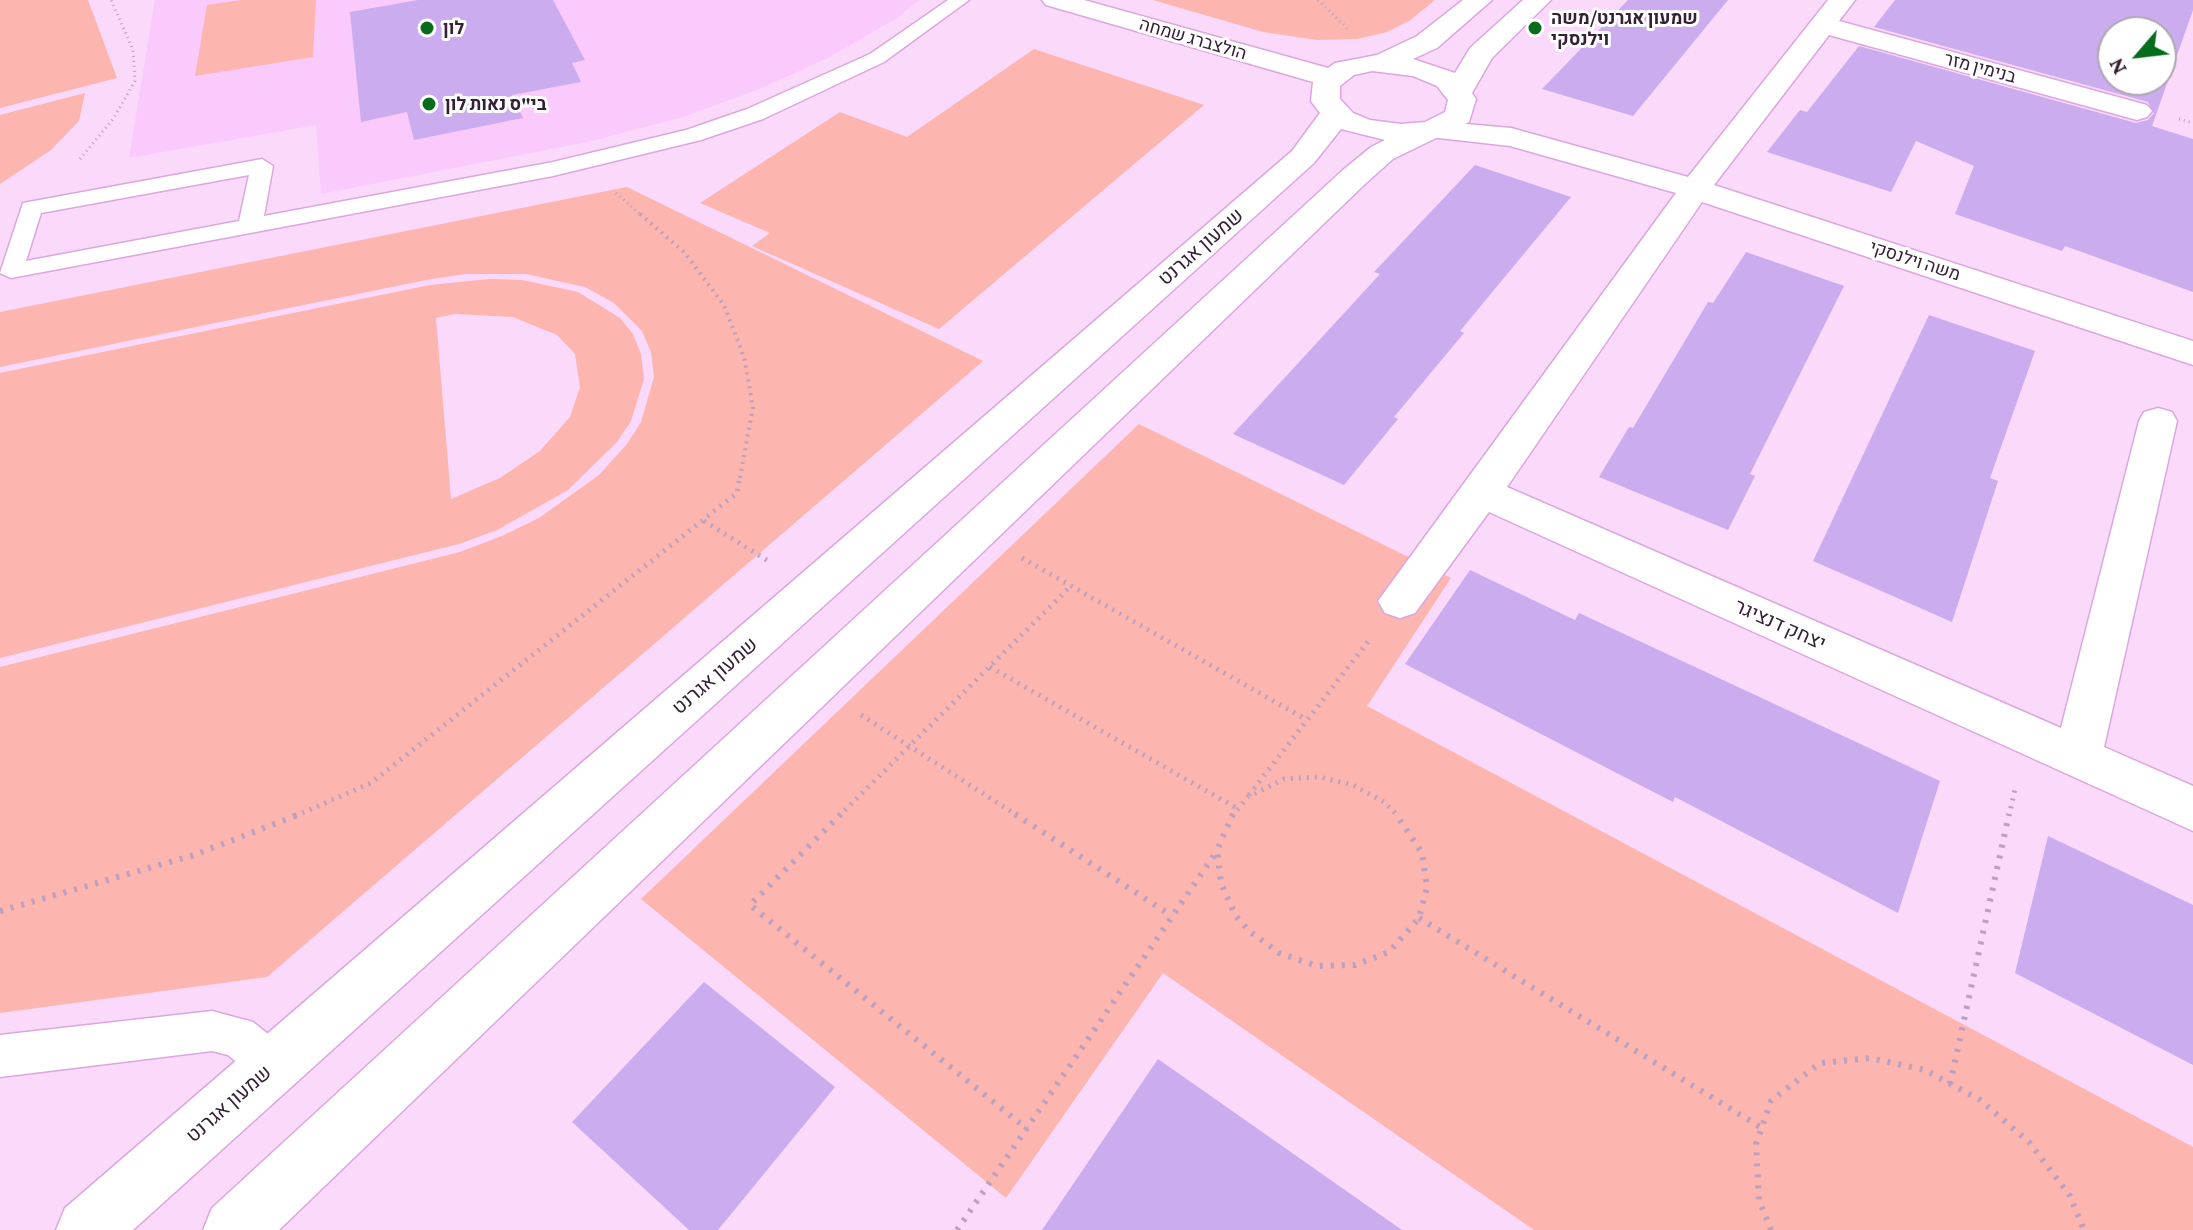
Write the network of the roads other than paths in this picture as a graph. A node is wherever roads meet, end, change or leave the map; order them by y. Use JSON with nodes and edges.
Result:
{"nodes":[{"id":1,"x":960,"y":0,"type":"edge"},
{"id":2,"x":1055,"y":0,"type":"edge"},
{"id":3,"x":1479,"y":0,"type":"edge"},
{"id":4,"x":1538,"y":0,"type":"edge"},
{"id":5,"x":1842,"y":0,"type":"edge"},
{"id":6,"x":1822,"y":25,"type":"junction"},
{"id":7,"x":1383,"y":63,"type":"junction"},
{"id":8,"x":1333,"y":95,"type":"junction"},
{"id":9,"x":1460,"y":95,"type":"junction"},
{"id":10,"x":2137,"y":111,"type":"dead end"},
{"id":11,"x":1428,"y":131,"type":"junction"},
{"id":12,"x":1637,"y":170,"type":"junction"},
{"id":13,"x":1695,"y":189,"type":"junction"},
{"id":14,"x":250,"y":226,"type":"junction"},
{"id":15,"x":2193,"y":353,"type":"edge"},
{"id":16,"x":2158,"y":421,"type":"dead end"},
{"id":17,"x":1482,"y":492,"type":"junction"},
{"id":18,"x":1400,"y":601,"type":"road end"},
{"id":19,"x":2077,"y":758,"type":"junction"},
{"id":20,"x":2193,"y":809,"type":"edge"},
{"id":21,"x":0,"y":1056,"type":"edge"},
{"id":22,"x":273,"y":1065,"type":"junction"},
{"id":23,"x":87,"y":1230,"type":"edge"},
{"id":24,"x":234,"y":1230,"type":"edge"}],
"edges":[{"from":1,"to":14,"type":"lane"},
{"from":2,"to":8,"type":"street","name":"הולצברג שמחה"},
{"from":3,"to":7,"type":"street"},
{"from":4,"to":9,"type":"street"},
{"from":5,"to":6,"type":"street"},
{"from":6,"to":10,"type":"street","name":"בנימין מזר"},
{"from":6,"to":13,"type":"street"},
{"from":7,"to":8,"type":"street"},
{"from":7,"to":9,"type":"street","name":"משה וילנסקי"},
{"from":8,"to":11,"type":"street","name":"הולצברג שמחה"},
{"from":8,"to":22,"type":"street","name":"שמעון אגרנט"},
{"from":9,"to":11,"type":"street"},
{"from":9,"to":12,"type":"street","name":"משה וילנסקי"},
{"from":11,"to":12,"type":"street","name":"משה וילנסקי"},
{"from":11,"to":24,"type":"street"},
{"from":12,"to":13,"type":"street","name":"משה וילנסקי"},
{"from":13,"to":15,"type":"street","name":"משה וילנסקי"},
{"from":13,"to":17,"type":"street"},
{"from":14,"to":14,"type":"lane"},
{"from":16,"to":19,"type":"street"},
{"from":17,"to":18,"type":"street"},
{"from":17,"to":19,"type":"street","name":"יצחק דנציגר"},
{"from":19,"to":20,"type":"street","name":"יצחק דנציגר"},
{"from":21,"to":22,"type":"lane"},
{"from":22,"to":23,"type":"street","name":"שמעון אגרנט"}]}
